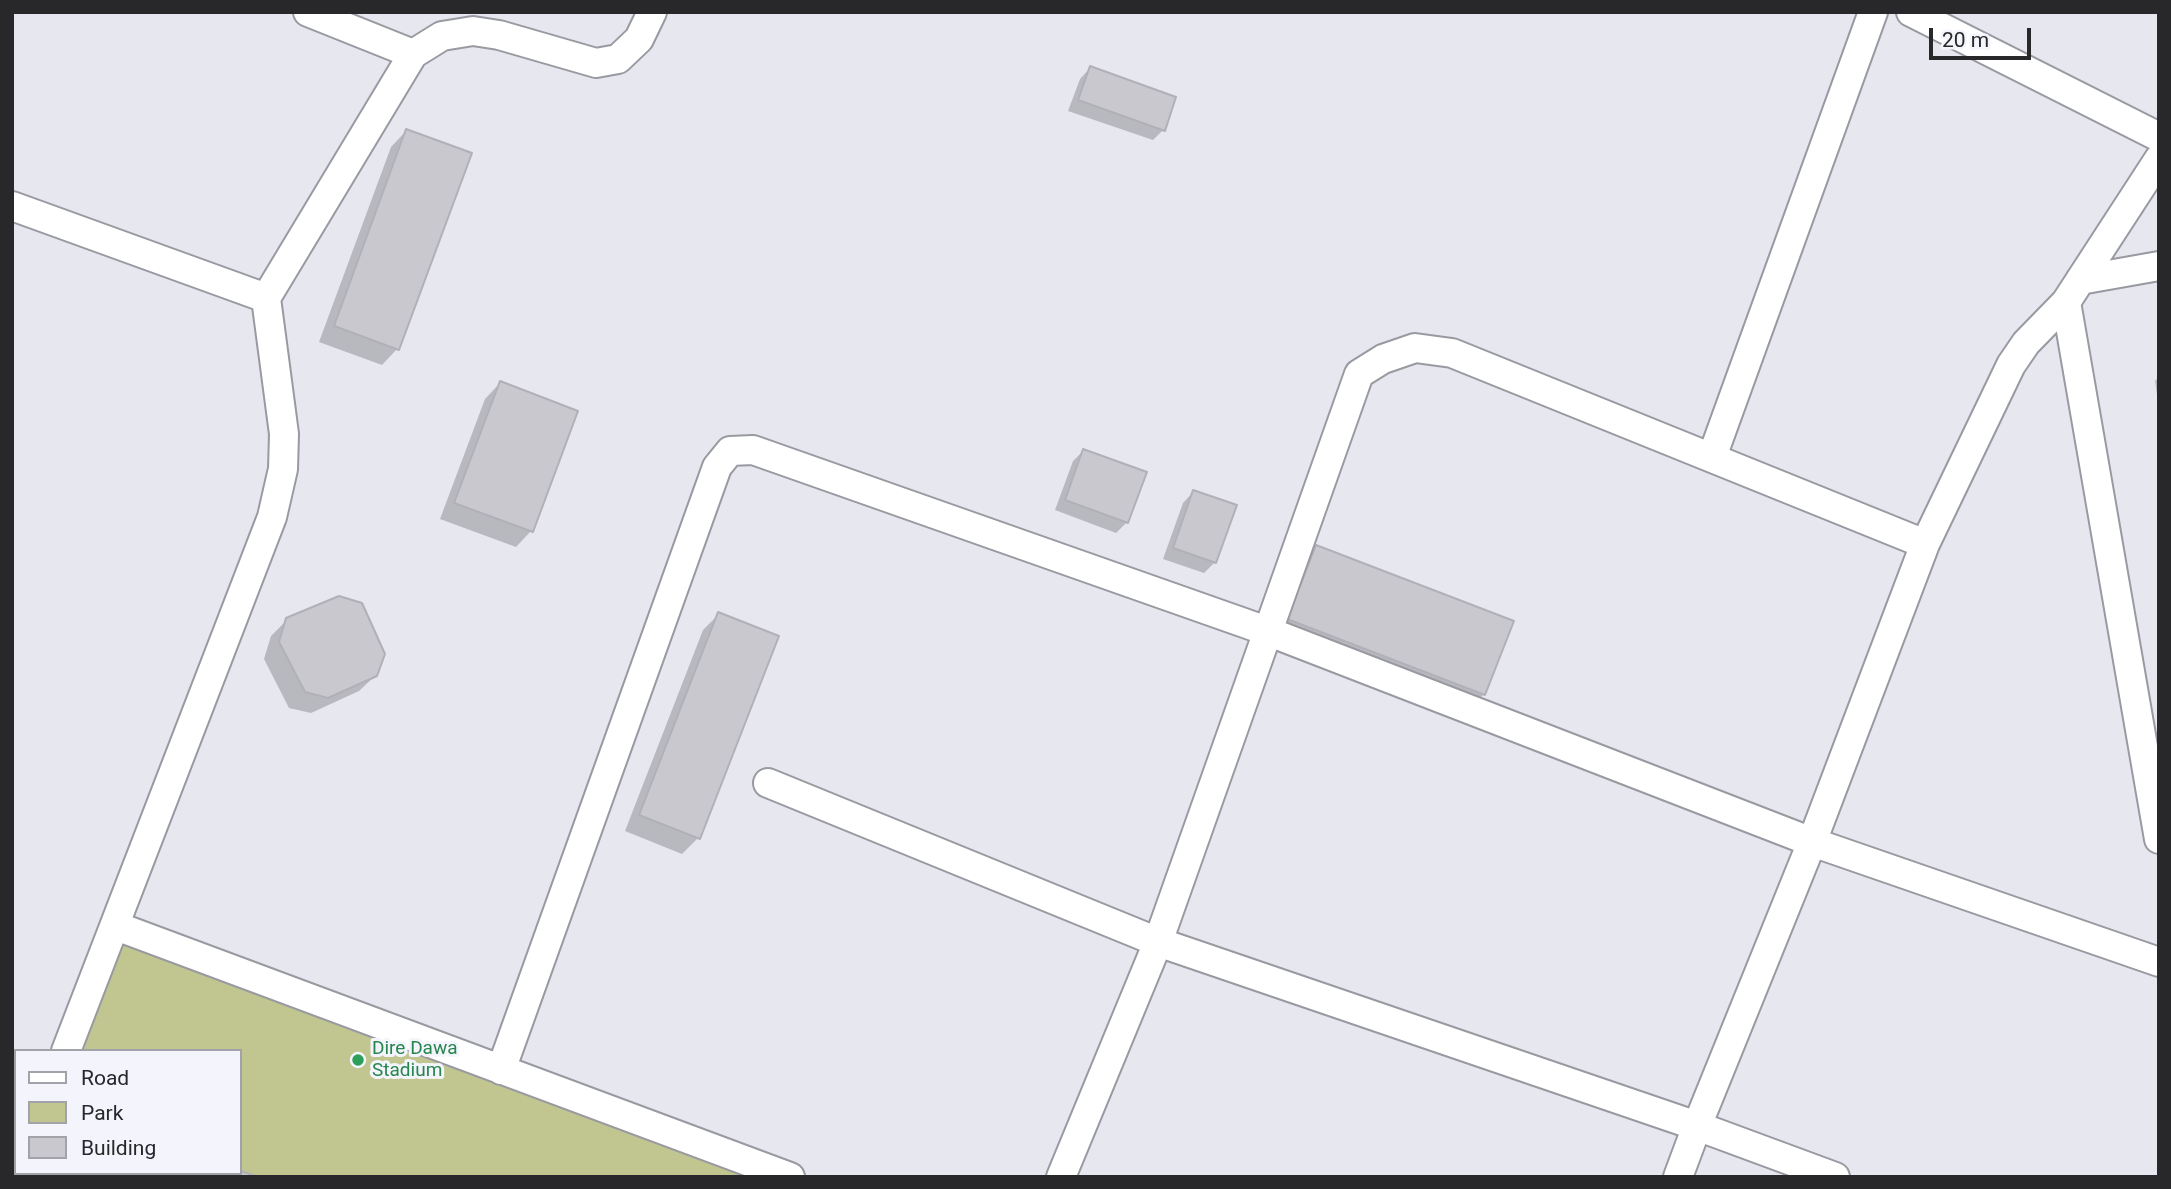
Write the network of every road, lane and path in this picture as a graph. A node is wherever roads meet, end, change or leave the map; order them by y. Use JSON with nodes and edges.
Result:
{"nodes":[{"id":1,"x":308,"y":12,"type":"edge"},
{"id":2,"x":652,"y":12,"type":"edge"},
{"id":3,"x":1873,"y":12,"type":"edge"},
{"id":4,"x":1911,"y":12,"type":"edge"},
{"id":5,"x":413,"y":54,"type":"junction"},
{"id":6,"x":2159,"y":137,"type":"edge"},
{"id":7,"x":2159,"y":159,"type":"edge"},
{"id":8,"x":12,"y":206,"type":"edge"},
{"id":9,"x":2159,"y":266,"type":"edge"},
{"id":10,"x":2073,"y":291,"type":"junction"},
{"id":11,"x":266,"y":298,"type":"junction"},
{"id":12,"x":1712,"y":457,"type":"junction"},
{"id":13,"x":1925,"y":544,"type":"junction"},
{"id":14,"x":1267,"y":631,"type":"junction"},
{"id":15,"x":768,"y":783,"type":"dead end"},
{"id":16,"x":2159,"y":839,"type":"edge"},
{"id":17,"x":1812,"y":842,"type":"junction"},
{"id":18,"x":116,"y":926,"type":"junction"},
{"id":19,"x":1158,"y":942,"type":"junction"},
{"id":20,"x":2159,"y":962,"type":"edge"},
{"id":21,"x":67,"y":1049,"type":"edge"},
{"id":22,"x":501,"y":1070,"type":"junction"},
{"id":23,"x":1697,"y":1126,"type":"junction"},
{"id":24,"x":790,"y":1177,"type":"edge"},
{"id":25,"x":1061,"y":1177,"type":"edge"},
{"id":26,"x":1678,"y":1177,"type":"edge"},
{"id":27,"x":1835,"y":1177,"type":"edge"}],
"edges":[{"from":1,"to":5,"type":"street"},
{"from":2,"to":5,"type":"street"},
{"from":3,"to":12,"type":"street"},
{"from":4,"to":6,"type":"street"},
{"from":5,"to":11,"type":"street"},
{"from":7,"to":10,"type":"street"},
{"from":8,"to":11,"type":"street"},
{"from":9,"to":10,"type":"street"},
{"from":10,"to":13,"type":"street"},
{"from":10,"to":16,"type":"street"},
{"from":11,"to":18,"type":"street"},
{"from":12,"to":13,"type":"street"},
{"from":12,"to":14,"type":"street"},
{"from":13,"to":17,"type":"street"},
{"from":14,"to":17,"type":"street"},
{"from":14,"to":19,"type":"street"},
{"from":14,"to":22,"type":"street"},
{"from":15,"to":19,"type":"street"},
{"from":17,"to":20,"type":"street"},
{"from":17,"to":23,"type":"street"},
{"from":18,"to":21,"type":"street"},
{"from":18,"to":22,"type":"street"},
{"from":19,"to":23,"type":"street"},
{"from":19,"to":25,"type":"street"},
{"from":22,"to":24,"type":"street"},
{"from":23,"to":26,"type":"street"},
{"from":23,"to":27,"type":"street"}]}
